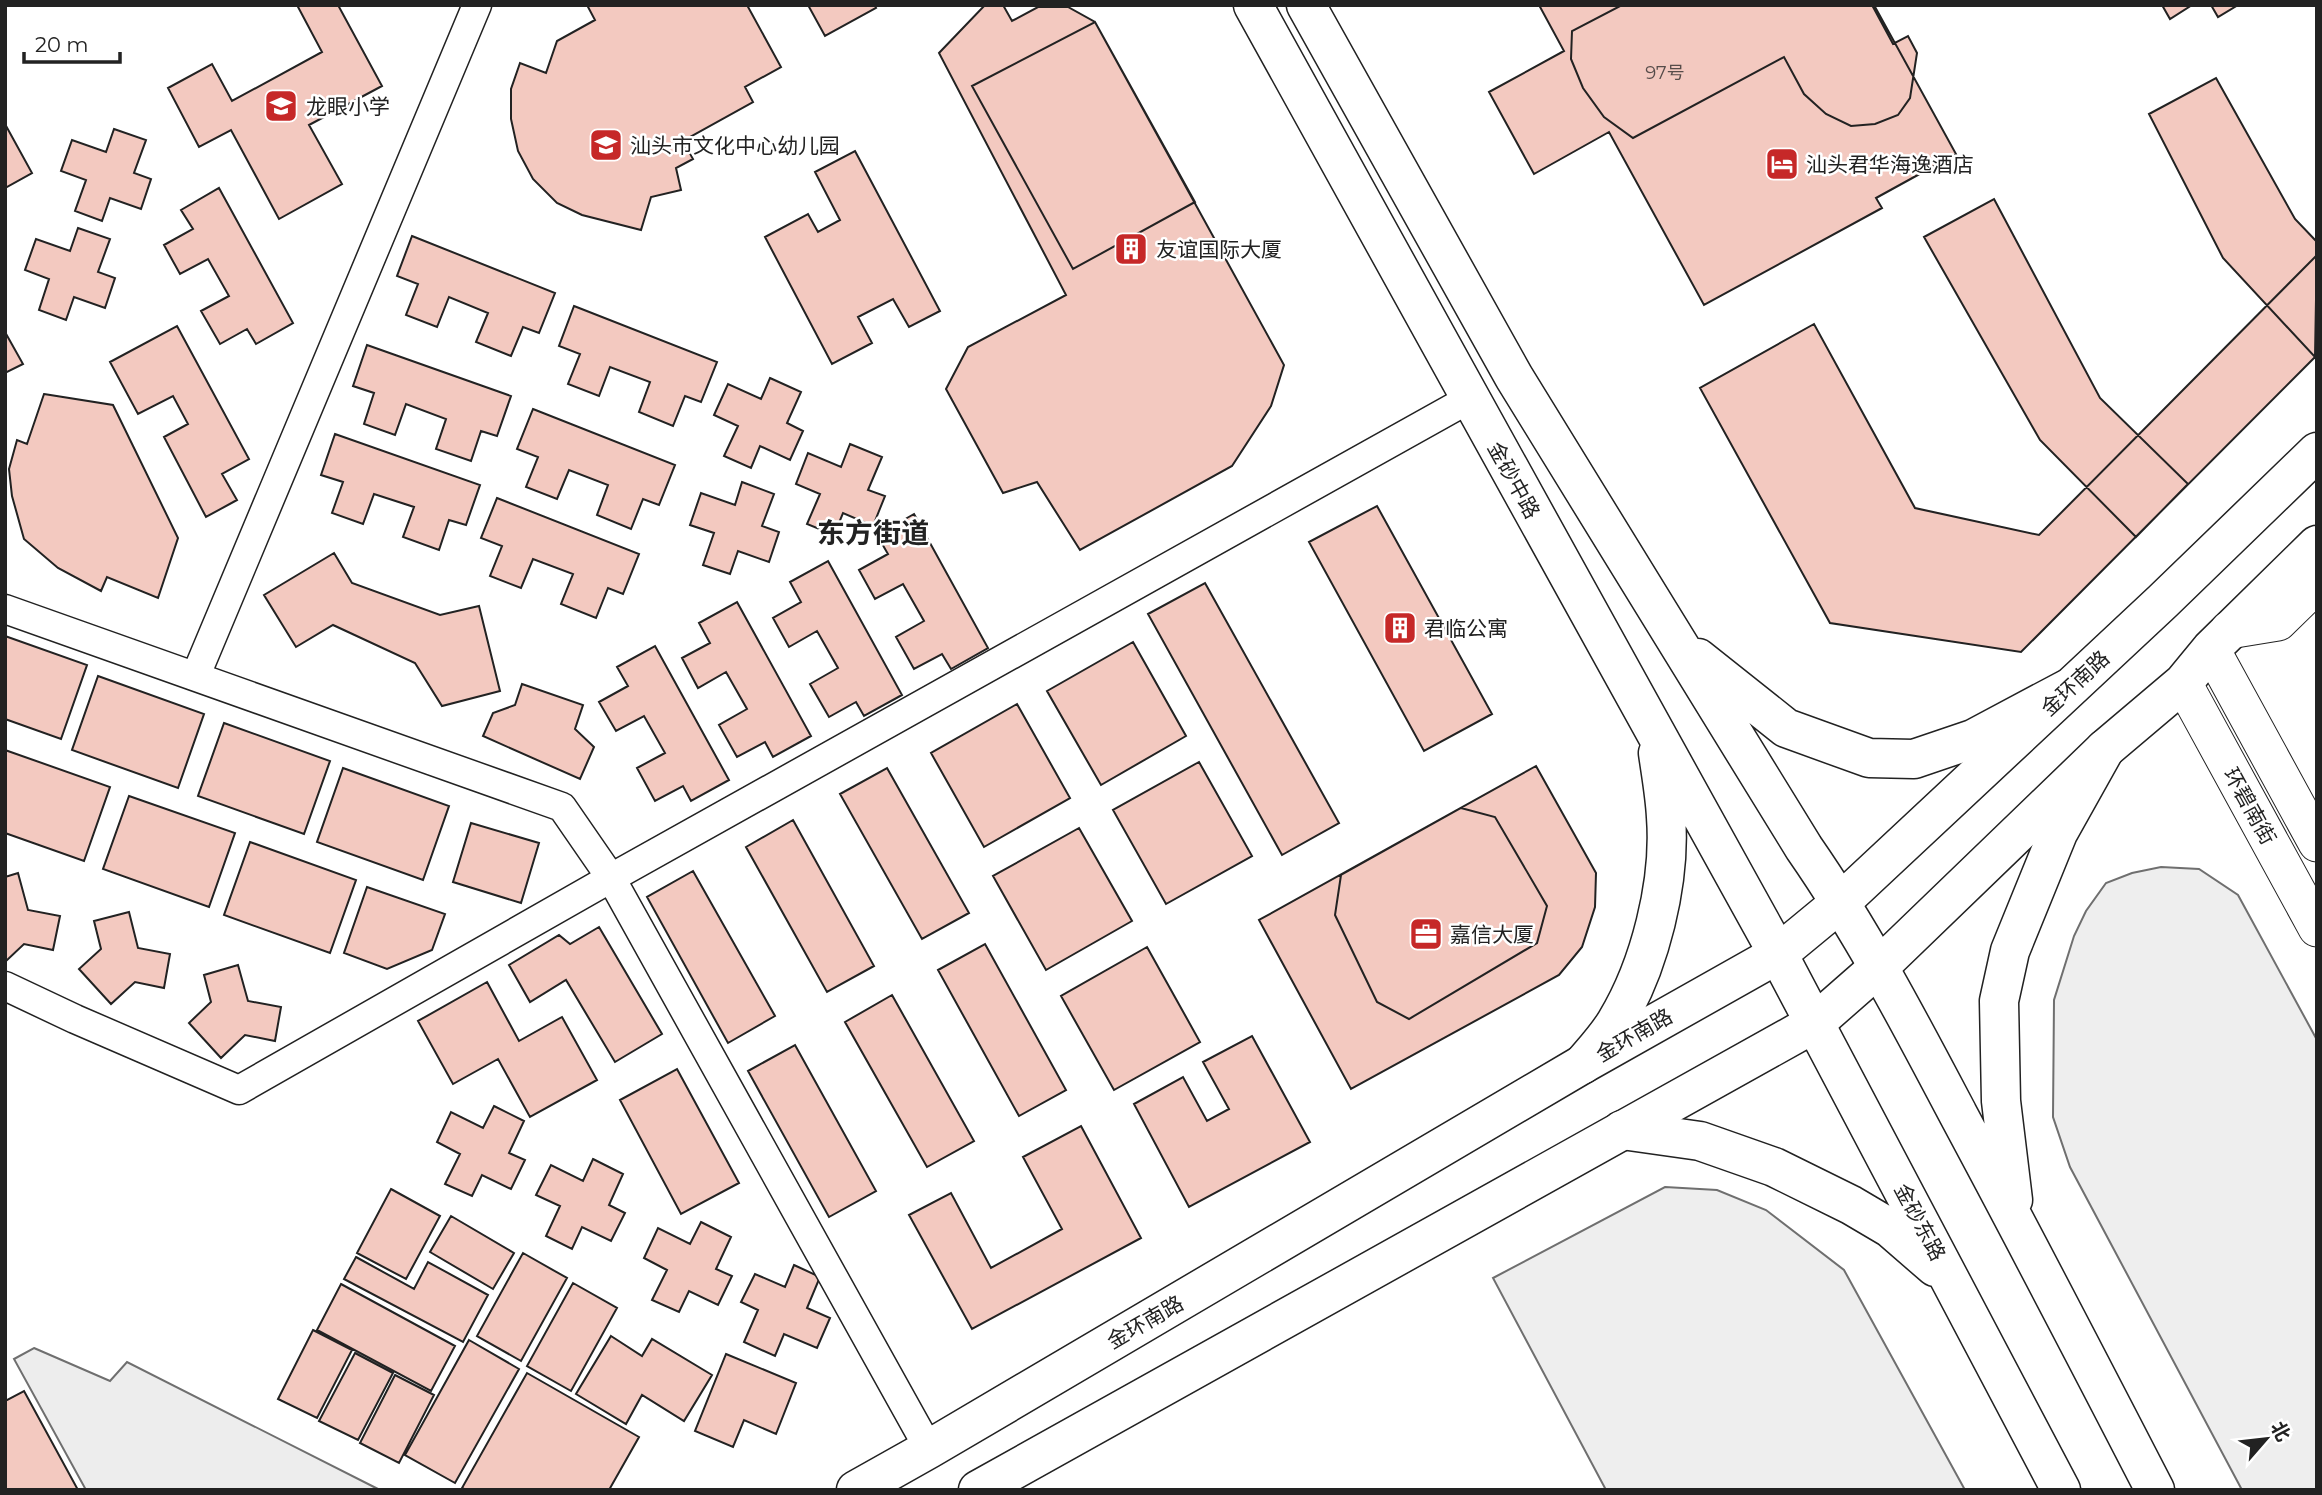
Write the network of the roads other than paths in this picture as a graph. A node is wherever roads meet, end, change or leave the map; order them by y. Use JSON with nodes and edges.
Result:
{"nodes":[{"id":1,"x":477,"y":5,"type":"edge"},
{"id":2,"x":1253,"y":5,"type":"edge"},
{"id":3,"x":1306,"y":5,"type":"edge"},
{"id":4,"x":1469,"y":399,"type":"junction"},
{"id":5,"x":2317,"y":452,"type":"edge"},
{"id":6,"x":2317,"y":545,"type":"edge"},
{"id":7,"x":2317,"y":584,"type":"edge"},
{"id":8,"x":5,"y":588,"type":"edge"},
{"id":9,"x":13,"y":613,"type":"edge"},
{"id":10,"x":2220,"y":640,"type":"junction"},
{"id":11,"x":1678,"y":642,"type":"junction"},
{"id":12,"x":196,"y":675,"type":"junction"},
{"id":13,"x":2183,"y":683,"type":"junction"},
{"id":14,"x":2067,"y":690,"type":"junction"},
{"id":15,"x":1656,"y":734,"type":"junction"},
{"id":16,"x":2105,"y":750,"type":"junction"},
{"id":17,"x":2317,"y":844,"type":"edge"},
{"id":18,"x":611,"y":878,"type":"junction"},
{"id":19,"x":1841,"y":902,"type":"junction"},
{"id":20,"x":2317,"y":928,"type":"edge"},
{"id":21,"x":1778,"y":954,"type":"junction"},
{"id":22,"x":1880,"y":966,"type":"junction"},
{"id":23,"x":5,"y":986,"type":"edge"},
{"id":24,"x":1815,"y":1023,"type":"junction"},
{"id":25,"x":1583,"y":1064,"type":"junction"},
{"id":26,"x":1622,"y":1130,"type":"junction"},
{"id":27,"x":2015,"y":1220,"type":"junction"},
{"id":28,"x":1951,"y":1280,"type":"junction"},
{"id":29,"x":929,"y":1449,"type":"junction"},
{"id":30,"x":856,"y":1490,"type":"edge"},
{"id":31,"x":978,"y":1490,"type":"edge"},
{"id":32,"x":2061,"y":1490,"type":"edge"},
{"id":33,"x":2155,"y":1490,"type":"edge"}],
"edges":[{"from":1,"to":12,"type":"street"},
{"from":2,"to":4,"type":"main road","name":"金砂中路"},
{"from":3,"to":11,"type":"main road"},
{"from":4,"to":15,"type":"main road","name":"金砂中路"},
{"from":4,"to":18,"type":"street"},
{"from":5,"to":14,"type":"main road","name":"金环南路"},
{"from":6,"to":10,"type":"main road"},
{"from":7,"to":10,"type":"street"},
{"from":8,"to":9,"type":"street"},
{"from":9,"to":12,"type":"street"},
{"from":10,"to":13,"type":"main road"},
{"from":10,"to":17,"type":"street","name":"环碧南街"},
{"from":11,"to":14,"type":"main road"},
{"from":11,"to":19,"type":"main road"},
{"from":12,"to":18,"type":"street"},
{"from":13,"to":16,"type":"main road"},
{"from":13,"to":20,"type":"street","name":"环碧南街"},
{"from":14,"to":19,"type":"main road","name":"金环南路"},
{"from":15,"to":21,"type":"main road","name":"金砂中路"},
{"from":15,"to":25,"type":"main road"},
{"from":16,"to":22,"type":"main road"},
{"from":16,"to":27,"type":"main road"},
{"from":18,"to":23,"type":"street"},
{"from":18,"to":29,"type":"street"},
{"from":19,"to":21,"type":"main road","name":"金环南路"},
{"from":19,"to":22,"type":"main road"},
{"from":21,"to":24,"type":"main road","name":"金砂东路"},
{"from":21,"to":25,"type":"main road","name":"金环南路"},
{"from":22,"to":24,"type":"main road"},
{"from":22,"to":27,"type":"main road"},
{"from":24,"to":26,"type":"main road"},
{"from":24,"to":28,"type":"main road","name":"金砂东路"},
{"from":25,"to":29,"type":"main road","name":"金环南路"},
{"from":26,"to":28,"type":"main road"},
{"from":26,"to":31,"type":"main road"},
{"from":27,"to":33,"type":"main road"},
{"from":28,"to":32,"type":"main road","name":"金砂东路"},
{"from":29,"to":30,"type":"main road","name":"金环南路"}]}
